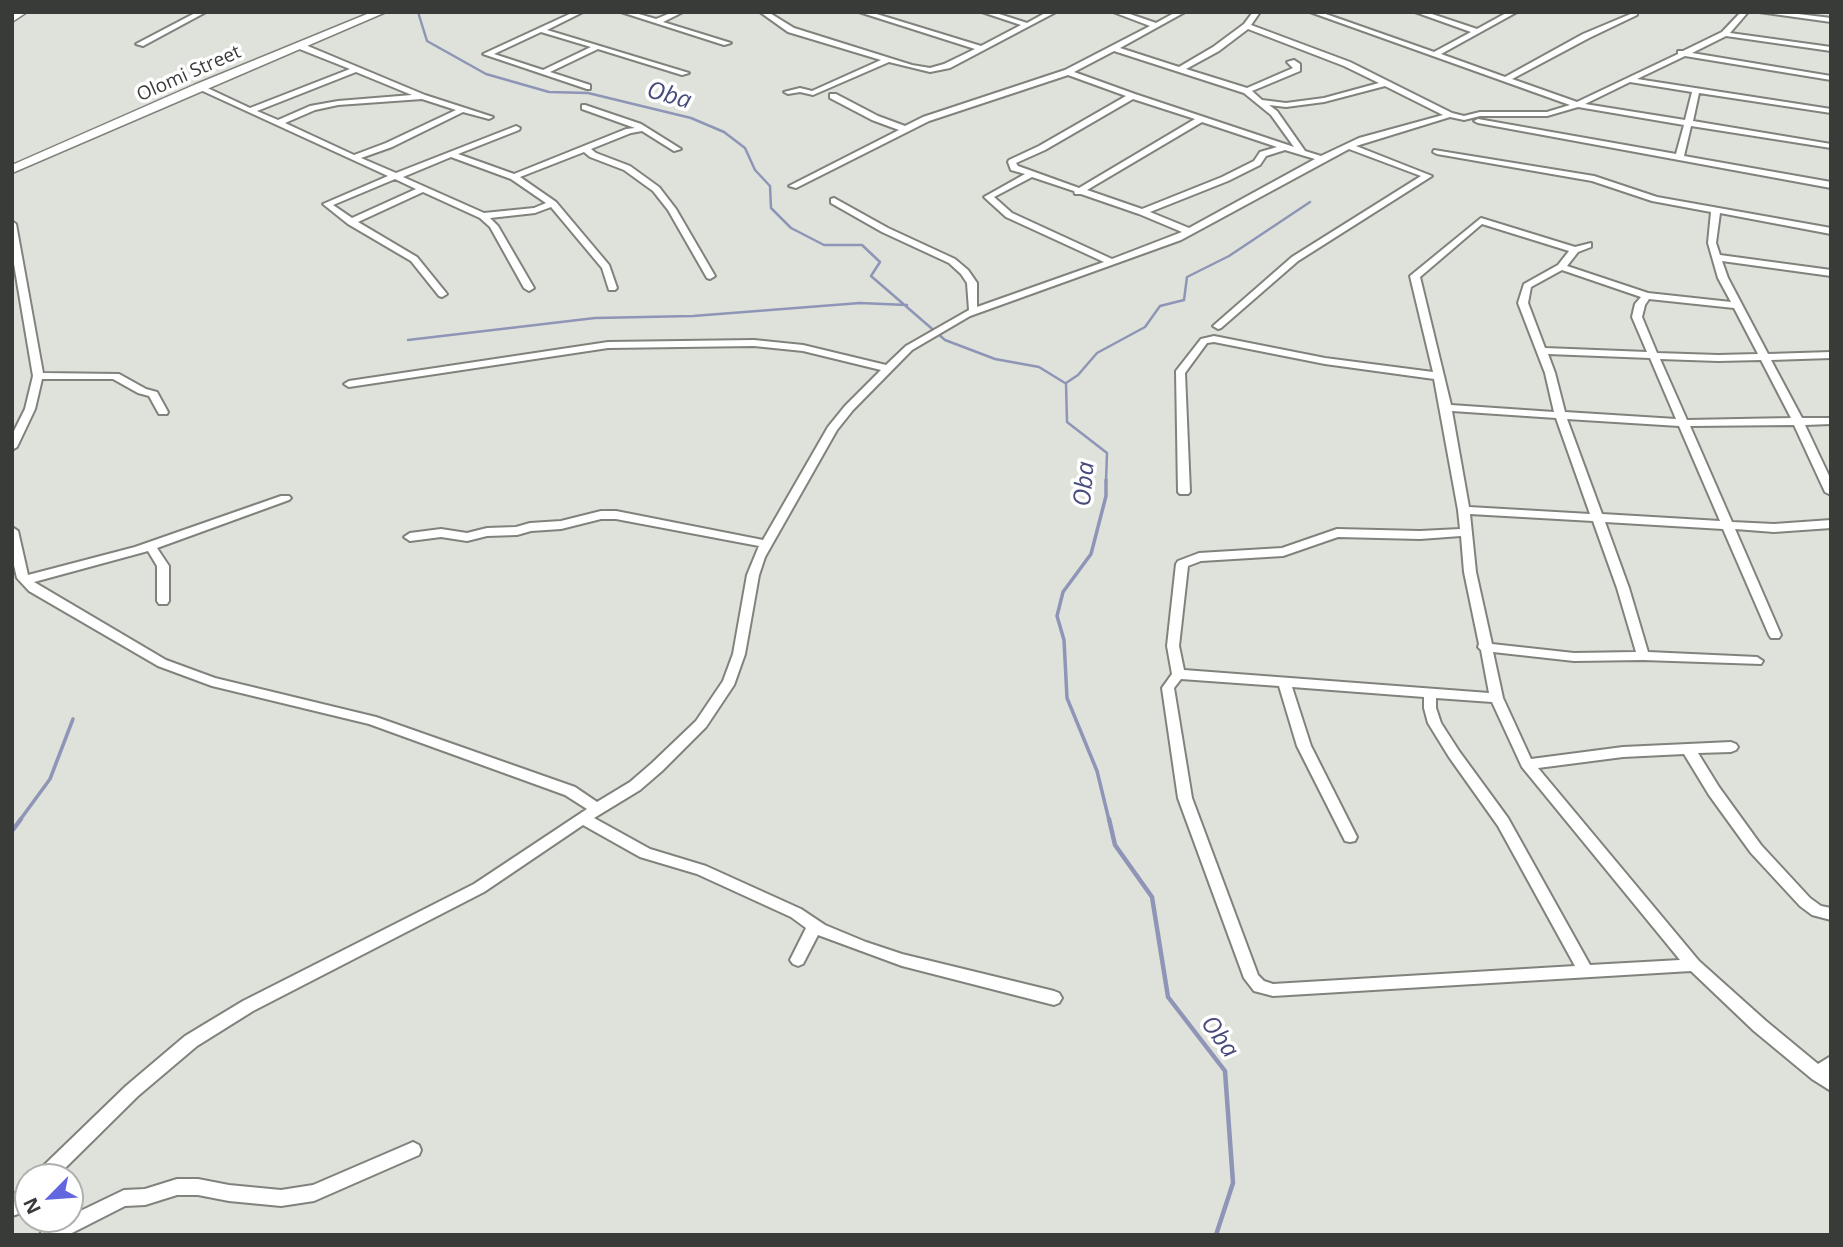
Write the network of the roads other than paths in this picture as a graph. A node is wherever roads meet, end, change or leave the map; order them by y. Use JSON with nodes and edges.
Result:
{"nodes":[{"id":1,"x":23,"y":12,"type":"edge"},
{"id":2,"x":203,"y":12,"type":"edge"},
{"id":3,"x":381,"y":12,"type":"edge"},
{"id":4,"x":580,"y":12,"type":"edge"},
{"id":5,"x":624,"y":12,"type":"edge"},
{"id":6,"x":680,"y":12,"type":"edge"},
{"id":7,"x":762,"y":12,"type":"edge"},
{"id":8,"x":862,"y":12,"type":"edge"},
{"id":9,"x":985,"y":12,"type":"edge"},
{"id":10,"x":1053,"y":12,"type":"edge"},
{"id":11,"x":1116,"y":12,"type":"edge"},
{"id":12,"x":1182,"y":12,"type":"edge"},
{"id":13,"x":1257,"y":12,"type":"edge"},
{"id":14,"x":1313,"y":12,"type":"edge"},
{"id":15,"x":1418,"y":12,"type":"edge"},
{"id":16,"x":1514,"y":12,"type":"edge"},
{"id":17,"x":1630,"y":12,"type":"edge"},
{"id":18,"x":1745,"y":12,"type":"edge"},
{"id":19,"x":1762,"y":12,"type":"edge"},
{"id":20,"x":12,"y":19,"type":"edge"},
{"id":21,"x":1831,"y":20,"type":"edge"},
{"id":22,"x":656,"y":22,"type":"junction"},
{"id":23,"x":1027,"y":25,"type":"junction"},
{"id":24,"x":1155,"y":25,"type":"junction"},
{"id":25,"x":1247,"y":26,"type":"junction"},
{"id":26,"x":541,"y":30,"type":"junction"},
{"id":27,"x":1475,"y":31,"type":"junction"},
{"id":28,"x":1725,"y":34,"type":"junction"},
{"id":29,"x":727,"y":43,"type":"dead end"},
{"id":30,"x":140,"y":44,"type":"dead end"},
{"id":31,"x":300,"y":46,"type":"junction"},
{"id":32,"x":597,"y":47,"type":"junction"},
{"id":33,"x":981,"y":48,"type":"junction"},
{"id":34,"x":1113,"y":48,"type":"junction"},
{"id":35,"x":1831,"y":49,"type":"edge"},
{"id":36,"x":1681,"y":53,"type":"junction"},
{"id":37,"x":1434,"y":55,"type":"junction"},
{"id":38,"x":888,"y":60,"type":"junction"},
{"id":39,"x":1291,"y":62,"type":"dead end"},
{"id":40,"x":1181,"y":69,"type":"junction"},
{"id":41,"x":355,"y":70,"type":"junction"},
{"id":42,"x":1068,"y":72,"type":"junction"},
{"id":43,"x":543,"y":73,"type":"junction"},
{"id":44,"x":685,"y":73,"type":"dead end"},
{"id":45,"x":1831,"y":78,"type":"edge"},
{"id":46,"x":1507,"y":79,"type":"junction"},
{"id":47,"x":1630,"y":79,"type":"junction"},
{"id":48,"x":1384,"y":84,"type":"junction"},
{"id":49,"x":198,"y":87,"type":"junction"},
{"id":50,"x":587,"y":87,"type":"dead end"},
{"id":51,"x":1247,"y":91,"type":"junction"},
{"id":52,"x":1696,"y":91,"type":"junction"},
{"id":53,"x":788,"y":92,"type":"dead end"},
{"id":54,"x":833,"y":96,"type":"dead end"},
{"id":55,"x":1132,"y":96,"type":"junction"},
{"id":56,"x":422,"y":97,"type":"junction"},
{"id":57,"x":1262,"y":102,"type":"junction"},
{"id":58,"x":1286,"y":105,"type":"junction"},
{"id":59,"x":1578,"y":105,"type":"junction"},
{"id":60,"x":585,"y":107,"type":"dead end"},
{"id":61,"x":463,"y":109,"type":"junction"},
{"id":62,"x":251,"y":110,"type":"junction"},
{"id":63,"x":1831,"y":111,"type":"edge"},
{"id":64,"x":1274,"y":113,"type":"junction"},
{"id":65,"x":1450,"y":115,"type":"junction"},
{"id":66,"x":489,"y":117,"type":"dead end"},
{"id":67,"x":1203,"y":118,"type":"junction"},
{"id":68,"x":1464,"y":118,"type":"junction"},
{"id":69,"x":281,"y":122,"type":"junction"},
{"id":70,"x":1690,"y":123,"type":"junction"},
{"id":71,"x":516,"y":128,"type":"dead end"},
{"id":72,"x":642,"y":129,"type":"junction"},
{"id":73,"x":905,"y":129,"type":"junction"},
{"id":74,"x":1348,"y":146,"type":"junction"},
{"id":75,"x":1831,"y":146,"type":"edge"},
{"id":76,"x":1285,"y":147,"type":"junction"},
{"id":77,"x":585,"y":148,"type":"junction"},
{"id":78,"x":677,"y":149,"type":"dead end"},
{"id":79,"x":1437,"y":152,"type":"dead end"},
{"id":80,"x":1302,"y":153,"type":"junction"},
{"id":81,"x":453,"y":155,"type":"junction"},
{"id":82,"x":1681,"y":156,"type":"junction"},
{"id":83,"x":356,"y":157,"type":"junction"},
{"id":84,"x":1322,"y":159,"type":"junction"},
{"id":85,"x":12,"y":169,"type":"edge"},
{"id":86,"x":1030,"y":175,"type":"junction"},
{"id":87,"x":398,"y":177,"type":"junction"},
{"id":88,"x":514,"y":177,"type":"junction"},
{"id":89,"x":793,"y":186,"type":"dead end"},
{"id":90,"x":1831,"y":186,"type":"edge"},
{"id":91,"x":423,"y":189,"type":"junction"},
{"id":92,"x":1078,"y":192,"type":"junction"},
{"id":93,"x":834,"y":201,"type":"dead end"},
{"id":94,"x":553,"y":204,"type":"junction"},
{"id":95,"x":1716,"y":209,"type":"junction"},
{"id":96,"x":1142,"y":212,"type":"junction"},
{"id":97,"x":483,"y":216,"type":"junction"},
{"id":98,"x":351,"y":222,"type":"junction"},
{"id":99,"x":12,"y":225,"type":"edge"},
{"id":100,"x":1830,"y":231,"type":"edge"},
{"id":101,"x":1190,"y":232,"type":"junction"},
{"id":102,"x":1830,"y":243,"type":"edge"},
{"id":103,"x":1716,"y":257,"type":"junction"},
{"id":104,"x":1112,"y":262,"type":"junction"},
{"id":105,"x":1561,"y":267,"type":"junction"},
{"id":106,"x":1831,"y":273,"type":"edge"},
{"id":107,"x":710,"y":276,"type":"dead end"},
{"id":108,"x":529,"y":288,"type":"dead end"},
{"id":109,"x":612,"y":288,"type":"dead end"},
{"id":110,"x":442,"y":294,"type":"dead end"},
{"id":111,"x":1647,"y":296,"type":"junction"},
{"id":112,"x":1735,"y":305,"type":"junction"},
{"id":113,"x":974,"y":311,"type":"junction"},
{"id":114,"x":1219,"y":326,"type":"dead end"},
{"id":115,"x":1542,"y":351,"type":"junction"},
{"id":116,"x":1653,"y":355,"type":"junction"},
{"id":117,"x":1763,"y":355,"type":"junction"},
{"id":118,"x":1831,"y":355,"type":"edge"},
{"id":119,"x":890,"y":369,"type":"junction"},
{"id":120,"x":38,"y":376,"type":"junction"},
{"id":121,"x":1438,"y":376,"type":"junction"},
{"id":122,"x":349,"y":384,"type":"dead end"},
{"id":123,"x":1446,"y":408,"type":"junction"},
{"id":124,"x":163,"y":412,"type":"dead end"},
{"id":125,"x":1560,"y":414,"type":"junction"},
{"id":126,"x":1798,"y":421,"type":"junction"},
{"id":127,"x":1831,"y":421,"type":"edge"},
{"id":128,"x":1682,"y":423,"type":"junction"},
{"id":129,"x":12,"y":447,"type":"edge"},
{"id":130,"x":1184,"y":492,"type":"dead end"},
{"id":131,"x":1831,"y":492,"type":"edge"},
{"id":132,"x":285,"y":499,"type":"dead end"},
{"id":133,"x":1464,"y":510,"type":"junction"},
{"id":134,"x":1597,"y":518,"type":"junction"},
{"id":135,"x":1726,"y":524,"type":"junction"},
{"id":136,"x":1831,"y":524,"type":"edge"},
{"id":137,"x":12,"y":531,"type":"edge"},
{"id":138,"x":1464,"y":532,"type":"junction"},
{"id":139,"x":410,"y":537,"type":"dead end"},
{"id":140,"x":766,"y":544,"type":"junction"},
{"id":141,"x":150,"y":545,"type":"junction"},
{"id":142,"x":20,"y":580,"type":"edge"},
{"id":143,"x":163,"y":601,"type":"dead end"},
{"id":144,"x":1775,"y":635,"type":"dead end"},
{"id":145,"x":1484,"y":647,"type":"junction"},
{"id":146,"x":1643,"y":656,"type":"junction"},
{"id":147,"x":1757,"y":661,"type":"dead end"},
{"id":148,"x":1178,"y":674,"type":"junction"},
{"id":149,"x":1284,"y":681,"type":"junction"},
{"id":150,"x":1430,"y":693,"type":"junction"},
{"id":151,"x":1497,"y":698,"type":"junction"},
{"id":152,"x":1731,"y":747,"type":"dead end"},
{"id":153,"x":1688,"y":749,"type":"junction"},
{"id":154,"x":1527,"y":764,"type":"junction"},
{"id":155,"x":597,"y":809,"type":"junction"},
{"id":156,"x":583,"y":818,"type":"junction"},
{"id":157,"x":1350,"y":837,"type":"dead end"},
{"id":158,"x":1831,"y":914,"type":"edge"},
{"id":159,"x":815,"y":925,"type":"junction"},
{"id":160,"x":798,"y":960,"type":"dead end"},
{"id":161,"x":1694,"y":965,"type":"junction"},
{"id":162,"x":1586,"y":972,"type":"junction"},
{"id":163,"x":1054,"y":998,"type":"dead end"},
{"id":164,"x":1827,"y":1074,"type":"edge"},
{"id":165,"x":413,"y":1150,"type":"dead end"},
{"id":166,"x":58,"y":1163,"type":"edge"},
{"id":167,"x":49,"y":1235,"type":"edge"}],
"edges":[{"from":1,"to":20,"type":"street"},
{"from":2,"to":30,"type":"street"},
{"from":3,"to":31,"type":"main road","name":"Olomi Street"},
{"from":4,"to":26,"type":"street"},
{"from":5,"to":22,"type":"street"},
{"from":6,"to":22,"type":"street"},
{"from":7,"to":38,"type":"street"},
{"from":8,"to":33,"type":"street"},
{"from":9,"to":23,"type":"street"},
{"from":10,"to":23,"type":"street"},
{"from":11,"to":24,"type":"street"},
{"from":12,"to":24,"type":"street"},
{"from":13,"to":25,"type":"street"},
{"from":14,"to":37,"type":"street"},
{"from":15,"to":27,"type":"street"},
{"from":16,"to":27,"type":"street"},
{"from":17,"to":46,"type":"street"},
{"from":18,"to":28,"type":"street"},
{"from":19,"to":21,"type":"street"},
{"from":22,"to":29,"type":"street"},
{"from":23,"to":33,"type":"street"},
{"from":24,"to":34,"type":"street"},
{"from":25,"to":40,"type":"street"},
{"from":25,"to":48,"type":"street"},
{"from":26,"to":32,"type":"street"},
{"from":26,"to":43,"type":"street"},
{"from":27,"to":37,"type":"street"},
{"from":28,"to":35,"type":"street"},
{"from":28,"to":36,"type":"street"},
{"from":31,"to":41,"type":"street"},
{"from":31,"to":49,"type":"main road","name":"Olomi Street"},
{"from":32,"to":43,"type":"street"},
{"from":32,"to":44,"type":"street"},
{"from":33,"to":38,"type":"street"},
{"from":34,"to":40,"type":"street"},
{"from":34,"to":42,"type":"street"},
{"from":36,"to":45,"type":"street"},
{"from":36,"to":47,"type":"street"},
{"from":37,"to":46,"type":"street"},
{"from":38,"to":53,"type":"street"},
{"from":39,"to":51,"type":"street"},
{"from":40,"to":51,"type":"street"},
{"from":41,"to":56,"type":"street"},
{"from":41,"to":62,"type":"street"},
{"from":42,"to":55,"type":"street"},
{"from":42,"to":73,"type":"street"},
{"from":43,"to":50,"type":"street"},
{"from":46,"to":59,"type":"street"},
{"from":47,"to":52,"type":"street"},
{"from":47,"to":59,"type":"street"},
{"from":48,"to":58,"type":"street"},
{"from":48,"to":65,"type":"street"},
{"from":49,"to":62,"type":"street"},
{"from":49,"to":85,"type":"main road","name":"Olomi Street"},
{"from":51,"to":57,"type":"street"},
{"from":52,"to":63,"type":"street"},
{"from":52,"to":70,"type":"street"},
{"from":54,"to":73,"type":"street"},
{"from":55,"to":67,"type":"street"},
{"from":55,"to":86,"type":"street"},
{"from":56,"to":61,"type":"street"},
{"from":56,"to":69,"type":"street"},
{"from":57,"to":58,"type":"street"},
{"from":57,"to":64,"type":"street"},
{"from":58,"to":64,"type":"street"},
{"from":59,"to":68,"type":"street"},
{"from":59,"to":70,"type":"street"},
{"from":60,"to":72,"type":"street"},
{"from":61,"to":66,"type":"street"},
{"from":61,"to":83,"type":"street"},
{"from":62,"to":69,"type":"street"},
{"from":64,"to":80,"type":"street"},
{"from":65,"to":68,"type":"street"},
{"from":65,"to":74,"type":"street"},
{"from":67,"to":76,"type":"street"},
{"from":67,"to":92,"type":"street"},
{"from":68,"to":82,"type":"street"},
{"from":69,"to":83,"type":"street"},
{"from":70,"to":75,"type":"street"},
{"from":70,"to":82,"type":"street"},
{"from":71,"to":81,"type":"street"},
{"from":72,"to":77,"type":"street"},
{"from":72,"to":78,"type":"street"},
{"from":73,"to":89,"type":"street"},
{"from":74,"to":84,"type":"street"},
{"from":74,"to":114,"type":"street"},
{"from":76,"to":80,"type":"street"},
{"from":76,"to":96,"type":"street"},
{"from":77,"to":88,"type":"street"},
{"from":77,"to":107,"type":"street"},
{"from":79,"to":95,"type":"street"},
{"from":80,"to":84,"type":"street"},
{"from":81,"to":87,"type":"street"},
{"from":81,"to":88,"type":"street"},
{"from":82,"to":90,"type":"street"},
{"from":83,"to":87,"type":"street"},
{"from":84,"to":101,"type":"street"},
{"from":86,"to":92,"type":"street"},
{"from":86,"to":104,"type":"street"},
{"from":87,"to":91,"type":"street"},
{"from":87,"to":98,"type":"street"},
{"from":88,"to":94,"type":"street"},
{"from":91,"to":97,"type":"street"},
{"from":91,"to":98,"type":"street"},
{"from":92,"to":96,"type":"street"},
{"from":93,"to":113,"type":"street"},
{"from":94,"to":97,"type":"street"},
{"from":94,"to":109,"type":"street"},
{"from":95,"to":100,"type":"street"},
{"from":95,"to":103,"type":"street"},
{"from":96,"to":101,"type":"street"},
{"from":97,"to":108,"type":"street"},
{"from":98,"to":110,"type":"street"},
{"from":99,"to":120,"type":"street"},
{"from":100,"to":102,"type":"street"},
{"from":101,"to":104,"type":"street"},
{"from":103,"to":106,"type":"street"},
{"from":103,"to":112,"type":"street"},
{"from":104,"to":113,"type":"street"},
{"from":105,"to":111,"type":"street"},
{"from":105,"to":115,"type":"street"},
{"from":105,"to":121,"type":"street"},
{"from":111,"to":112,"type":"street"},
{"from":111,"to":116,"type":"street"},
{"from":112,"to":117,"type":"street"},
{"from":113,"to":119,"type":"street"},
{"from":115,"to":116,"type":"street"},
{"from":115,"to":125,"type":"street"},
{"from":116,"to":117,"type":"street"},
{"from":116,"to":128,"type":"street"},
{"from":117,"to":118,"type":"street"},
{"from":117,"to":126,"type":"street"},
{"from":119,"to":122,"type":"street"},
{"from":119,"to":140,"type":"street"},
{"from":120,"to":124,"type":"street"},
{"from":120,"to":129,"type":"street"},
{"from":121,"to":123,"type":"street"},
{"from":121,"to":130,"type":"street"},
{"from":123,"to":125,"type":"street"},
{"from":123,"to":133,"type":"street"},
{"from":125,"to":128,"type":"street"},
{"from":125,"to":134,"type":"street"},
{"from":126,"to":127,"type":"street"},
{"from":126,"to":128,"type":"street"},
{"from":126,"to":131,"type":"street"},
{"from":128,"to":135,"type":"street"},
{"from":132,"to":141,"type":"street"},
{"from":133,"to":134,"type":"street"},
{"from":133,"to":138,"type":"street"},
{"from":134,"to":135,"type":"street"},
{"from":134,"to":146,"type":"street"},
{"from":135,"to":136,"type":"street"},
{"from":135,"to":144,"type":"street"},
{"from":137,"to":142,"type":"street"},
{"from":138,"to":145,"type":"street"},
{"from":138,"to":148,"type":"street"},
{"from":139,"to":140,"type":"street"},
{"from":140,"to":155,"type":"street"},
{"from":141,"to":142,"type":"street"},
{"from":141,"to":143,"type":"street"},
{"from":142,"to":155,"type":"street"},
{"from":145,"to":146,"type":"street"},
{"from":145,"to":151,"type":"street"},
{"from":146,"to":147,"type":"street"},
{"from":148,"to":149,"type":"street"},
{"from":148,"to":162,"type":"street"},
{"from":149,"to":150,"type":"street"},
{"from":149,"to":157,"type":"street"},
{"from":150,"to":151,"type":"street"},
{"from":150,"to":162,"type":"street"},
{"from":151,"to":154,"type":"street"},
{"from":152,"to":153,"type":"street"},
{"from":153,"to":154,"type":"street"},
{"from":153,"to":158,"type":"street"},
{"from":154,"to":161,"type":"street"},
{"from":155,"to":156,"type":"street"},
{"from":156,"to":159,"type":"street"},
{"from":156,"to":166,"type":"street"},
{"from":159,"to":160,"type":"street"},
{"from":159,"to":163,"type":"street"},
{"from":161,"to":162,"type":"street"},
{"from":161,"to":164,"type":"street"},
{"from":165,"to":167,"type":"street"}]}
